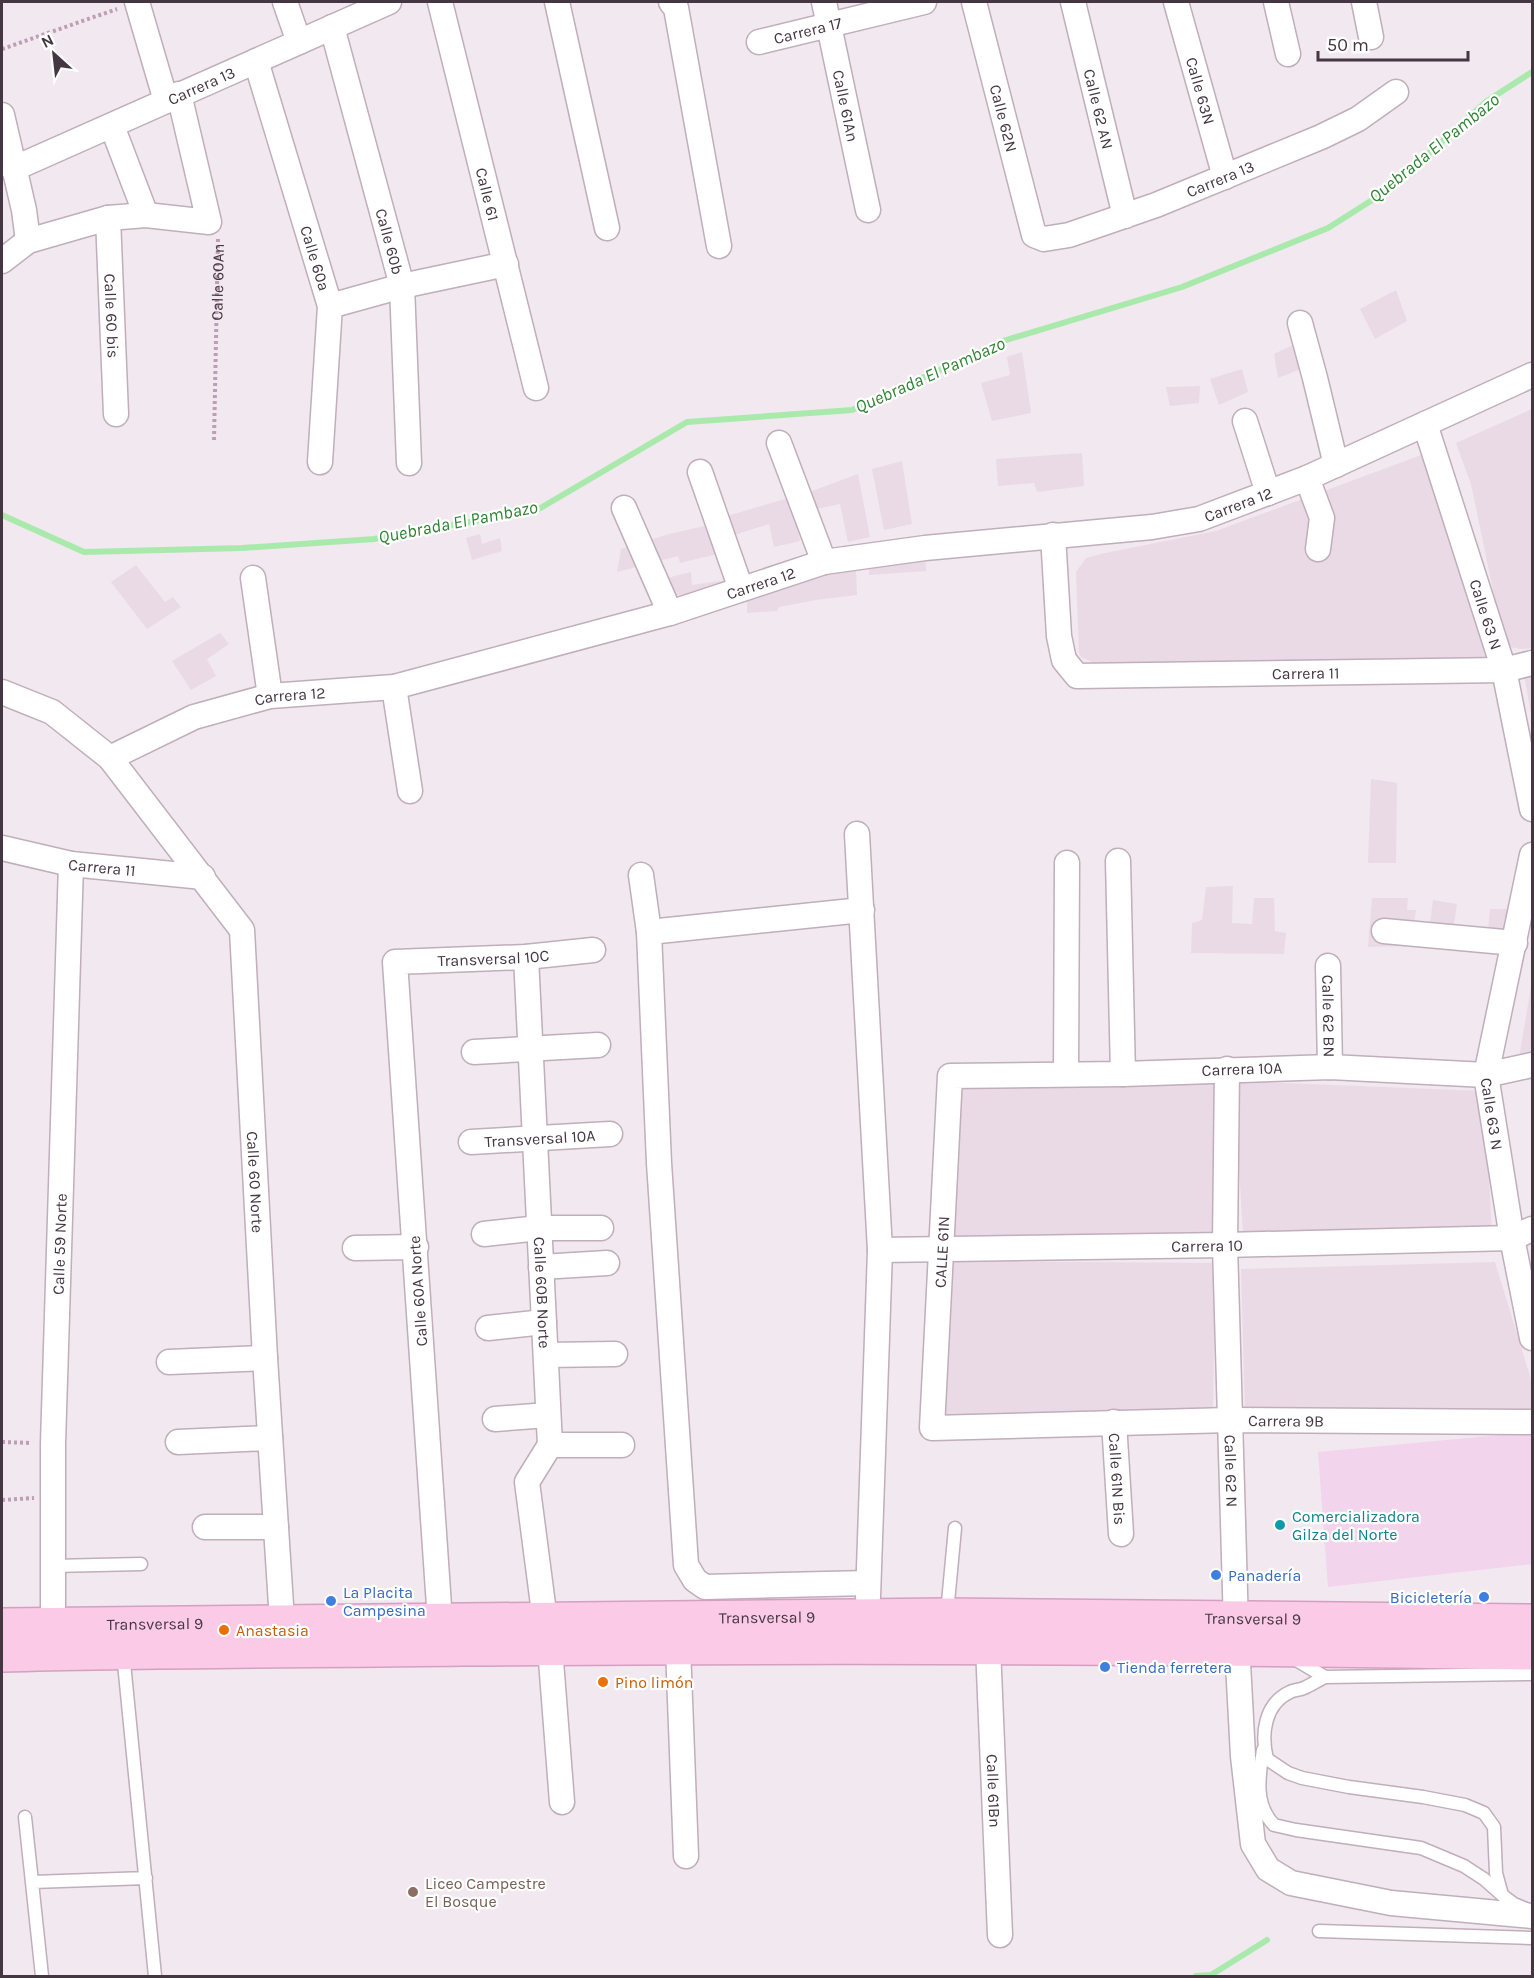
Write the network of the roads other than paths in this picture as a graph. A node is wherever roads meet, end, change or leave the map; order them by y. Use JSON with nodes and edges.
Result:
{"nodes":[{"id":1,"x":137,"y":2,"type":"edge"},
{"id":2,"x":285,"y":2,"type":"edge"},
{"id":3,"x":389,"y":2,"type":"edge"},
{"id":4,"x":440,"y":2,"type":"edge"},
{"id":5,"x":557,"y":2,"type":"edge"},
{"id":6,"x":671,"y":2,"type":"edge"},
{"id":7,"x":924,"y":2,"type":"edge"},
{"id":8,"x":974,"y":2,"type":"edge"},
{"id":9,"x":1072,"y":2,"type":"edge"},
{"id":10,"x":1176,"y":2,"type":"edge"},
{"id":11,"x":1276,"y":2,"type":"edge"},
{"id":12,"x":1364,"y":2,"type":"edge"},
{"id":13,"x":826,"y":13,"type":"edge"},
{"id":14,"x":332,"y":27,"type":"junction"},
{"id":15,"x":1371,"y":37,"type":"dead end"},
{"id":16,"x":299,"y":42,"type":"junction"},
{"id":17,"x":759,"y":42,"type":"dead end"},
{"id":18,"x":1288,"y":54,"type":"dead end"},
{"id":19,"x":256,"y":61,"type":"junction"},
{"id":20,"x":1396,"y":92,"type":"dead end"},
{"id":21,"x":173,"y":98,"type":"junction"},
{"id":22,"x":2,"y":116,"type":"edge"},
{"id":23,"x":112,"y":126,"type":"junction"},
{"id":24,"x":14,"y":170,"type":"junction"},
{"id":25,"x":1225,"y":177,"type":"junction"},
{"id":26,"x":868,"y":210,"type":"dead end"},
{"id":27,"x":146,"y":215,"type":"junction"},
{"id":28,"x":1125,"y":216,"type":"junction"},
{"id":29,"x":108,"y":218,"type":"junction"},
{"id":30,"x":607,"y":228,"type":"dead end"},
{"id":31,"x":1034,"y":235,"type":"joint"},
{"id":32,"x":28,"y":241,"type":"junction"},
{"id":33,"x":718,"y":246,"type":"dead end"},
{"id":34,"x":2,"y":261,"type":"edge"},
{"id":35,"x":506,"y":264,"type":"junction"},
{"id":36,"x":402,"y":286,"type":"junction"},
{"id":37,"x":330,"y":306,"type":"junction"},
{"id":38,"x":1300,"y":322,"type":"dead end"},
{"id":39,"x":1533,"y":375,"type":"edge"},
{"id":40,"x":536,"y":388,"type":"dead end"},
{"id":41,"x":116,"y":414,"type":"dead end"},
{"id":42,"x":1245,"y":421,"type":"dead end"},
{"id":43,"x":1425,"y":423,"type":"junction"},
{"id":44,"x":779,"y":442,"type":"dead end"},
{"id":45,"x":320,"y":462,"type":"dead end"},
{"id":46,"x":409,"y":463,"type":"dead end"},
{"id":47,"x":1336,"y":465,"type":"junction"},
{"id":48,"x":700,"y":472,"type":"dead end"},
{"id":49,"x":1307,"y":478,"type":"junction"},
{"id":50,"x":1268,"y":493,"type":"junction"},
{"id":51,"x":624,"y":508,"type":"dead end"},
{"id":52,"x":1053,"y":536,"type":"junction"},
{"id":53,"x":1318,"y":549,"type":"dead end"},
{"id":54,"x":824,"y":562,"type":"junction"},
{"id":55,"x":253,"y":578,"type":"dead end"},
{"id":56,"x":741,"y":589,"type":"junction"},
{"id":57,"x":670,"y":613,"type":"junction"},
{"id":58,"x":1533,"y":663,"type":"edge"},
{"id":59,"x":1504,"y":670,"type":"junction"},
{"id":60,"x":394,"y":687,"type":"junction"},
{"id":61,"x":2,"y":692,"type":"edge"},
{"id":62,"x":270,"y":696,"type":"junction"},
{"id":63,"x":110,"y":758,"type":"junction"},
{"id":64,"x":410,"y":791,"type":"dead end"},
{"id":65,"x":1533,"y":809,"type":"edge"},
{"id":66,"x":856,"y":834,"type":"dead end"},
{"id":67,"x":2,"y":848,"type":"edge"},
{"id":68,"x":1533,"y":855,"type":"edge"},
{"id":69,"x":1118,"y":861,"type":"dead end"},
{"id":70,"x":1067,"y":863,"type":"dead end"},
{"id":71,"x":71,"y":864,"type":"junction"},
{"id":72,"x":641,"y":875,"type":"dead end"},
{"id":73,"x":203,"y":877,"type":"junction"},
{"id":74,"x":862,"y":910,"type":"junction"},
{"id":75,"x":1384,"y":931,"type":"dead end"},
{"id":76,"x":649,"y":932,"type":"junction"},
{"id":77,"x":1515,"y":943,"type":"junction"},
{"id":78,"x":593,"y":950,"type":"dead end"},
{"id":79,"x":526,"y":957,"type":"junction"},
{"id":80,"x":395,"y":962,"type":"joint"},
{"id":81,"x":1328,"y":966,"type":"dead end"},
{"id":82,"x":598,"y":1044,"type":"dead end"},
{"id":83,"x":531,"y":1049,"type":"junction"},
{"id":84,"x":474,"y":1052,"type":"dead end"},
{"id":85,"x":1533,"y":1065,"type":"edge"},
{"id":86,"x":1330,"y":1066,"type":"junction"},
{"id":87,"x":1227,"y":1069,"type":"junction"},
{"id":88,"x":1066,"y":1074,"type":"junction"},
{"id":89,"x":1123,"y":1074,"type":"junction"},
{"id":90,"x":1486,"y":1075,"type":"junction"},
{"id":91,"x":950,"y":1076,"type":"joint"},
{"id":92,"x":610,"y":1134,"type":"dead end"},
{"id":93,"x":535,"y":1138,"type":"junction"},
{"id":94,"x":471,"y":1142,"type":"dead end"},
{"id":95,"x":540,"y":1228,"type":"junction"},
{"id":96,"x":602,"y":1228,"type":"dead end"},
{"id":97,"x":484,"y":1234,"type":"dead end"},
{"id":98,"x":1522,"y":1234,"type":"edge"},
{"id":99,"x":1225,"y":1245,"type":"junction"},
{"id":100,"x":416,"y":1247,"type":"junction"},
{"id":101,"x":355,"y":1248,"type":"dead end"},
{"id":102,"x":943,"y":1249,"type":"junction"},
{"id":103,"x":880,"y":1250,"type":"junction"},
{"id":104,"x":607,"y":1263,"type":"dead end"},
{"id":105,"x":542,"y":1267,"type":"junction"},
{"id":106,"x":544,"y":1322,"type":"junction"},
{"id":107,"x":488,"y":1328,"type":"dead end"},
{"id":108,"x":1533,"y":1338,"type":"edge"},
{"id":109,"x":615,"y":1354,"type":"dead end"},
{"id":110,"x":546,"y":1355,"type":"junction"},
{"id":111,"x":265,"y":1358,"type":"junction"},
{"id":112,"x":169,"y":1362,"type":"dead end"},
{"id":113,"x":548,"y":1415,"type":"junction"},
{"id":114,"x":495,"y":1419,"type":"dead end"},
{"id":115,"x":1230,"y":1420,"type":"junction"},
{"id":116,"x":1114,"y":1422,"type":"junction"},
{"id":117,"x":1533,"y":1422,"type":"edge"},
{"id":118,"x":932,"y":1428,"type":"joint"},
{"id":119,"x":270,"y":1438,"type":"junction"},
{"id":120,"x":178,"y":1442,"type":"dead end"},
{"id":121,"x":550,"y":1445,"type":"junction"},
{"id":122,"x":622,"y":1445,"type":"dead end"},
{"id":123,"x":205,"y":1527,"type":"dead end"},
{"id":124,"x":276,"y":1527,"type":"junction"},
{"id":125,"x":955,"y":1528,"type":"dead end"},
{"id":126,"x":1121,"y":1534,"type":"dead end"},
{"id":127,"x":141,"y":1564,"type":"dead end"},
{"id":128,"x":53,"y":1566,"type":"junction"},
{"id":129,"x":868,"y":1583,"type":"junction"},
{"id":130,"x":946,"y":1614,"type":"junction"},
{"id":131,"x":869,"y":1615,"type":"junction"},
{"id":132,"x":441,"y":1621,"type":"junction"},
{"id":133,"x":1533,"y":1621,"type":"edge"},
{"id":134,"x":53,"y":1624,"type":"junction"},
{"id":135,"x":2,"y":1625,"type":"edge"},
{"id":136,"x":1236,"y":1633,"type":"junction"},
{"id":137,"x":547,"y":1634,"type":"junction"},
{"id":138,"x":283,"y":1636,"type":"junction"},
{"id":139,"x":988,"y":1647,"type":"junction"},
{"id":140,"x":678,"y":1648,"type":"junction"},
{"id":141,"x":1273,"y":1648,"type":"junction"},
{"id":142,"x":123,"y":1652,"type":"junction"},
{"id":143,"x":1533,"y":1653,"type":"edge"},
{"id":144,"x":2,"y":1655,"type":"edge"},
{"id":145,"x":1533,"y":1674,"type":"edge"},
{"id":146,"x":1325,"y":1677,"type":"junction"},
{"id":147,"x":1264,"y":1746,"type":"junction"},
{"id":148,"x":562,"y":1802,"type":"dead end"},
{"id":149,"x":25,"y":1817,"type":"dead end"},
{"id":150,"x":686,"y":1856,"type":"dead end"},
{"id":151,"x":146,"y":1878,"type":"junction"},
{"id":152,"x":33,"y":1882,"type":"junction"},
{"id":153,"x":1502,"y":1895,"type":"junction"},
{"id":154,"x":1533,"y":1911,"type":"edge"},
{"id":155,"x":1533,"y":1916,"type":"edge"},
{"id":156,"x":1319,"y":1930,"type":"dead end"},
{"id":157,"x":1000,"y":1935,"type":"dead end"},
{"id":158,"x":1533,"y":1938,"type":"edge"},
{"id":159,"x":42,"y":1977,"type":"edge"},
{"id":160,"x":155,"y":1977,"type":"edge"}],
"edges":[{"from":1,"to":21,"type":"street","name":"Calle 60An"},
{"from":2,"to":16,"type":"street"},
{"from":3,"to":14,"type":"street","name":"Carrera 13"},
{"from":4,"to":35,"type":"street","name":"Calle 61"},
{"from":5,"to":30,"type":"street"},
{"from":6,"to":33,"type":"street"},
{"from":7,"to":13,"type":"street","name":"Carrera 17"},
{"from":8,"to":31,"type":"street","name":"Calle 62N"},
{"from":9,"to":28,"type":"street","name":"Calle 62 AN"},
{"from":10,"to":25,"type":"street","name":"Calle 63N"},
{"from":11,"to":18,"type":"street"},
{"from":12,"to":15,"type":"street"},
{"from":13,"to":17,"type":"street","name":"Carrera 17"},
{"from":13,"to":26,"type":"street","name":"Calle 61An"},
{"from":14,"to":16,"type":"street","name":"Carrera 13"},
{"from":14,"to":36,"type":"street","name":"Calle 60b"},
{"from":16,"to":19,"type":"street","name":"Carrera 13"},
{"from":19,"to":21,"type":"street","name":"Carrera 13"},
{"from":19,"to":37,"type":"street","name":"Calle 60a"},
{"from":20,"to":25,"type":"street","name":"Carrera 13"},
{"from":21,"to":23,"type":"street","name":"Carrera 13"},
{"from":21,"to":27,"type":"street","name":"Calle 60An"},
{"from":22,"to":24,"type":"street"},
{"from":23,"to":24,"type":"street","name":"Carrera 13"},
{"from":23,"to":27,"type":"street"},
{"from":24,"to":32,"type":"street"},
{"from":25,"to":28,"type":"street","name":"Carrera 13"},
{"from":27,"to":29,"type":"street"},
{"from":28,"to":31,"type":"street","name":"Carrera 13"},
{"from":29,"to":32,"type":"street"},
{"from":29,"to":41,"type":"street","name":"Calle 60 bis"},
{"from":32,"to":34,"type":"street"},
{"from":35,"to":36,"type":"street"},
{"from":35,"to":40,"type":"street","name":"Calle 61"},
{"from":36,"to":37,"type":"street"},
{"from":36,"to":46,"type":"street","name":"Calle 60b"},
{"from":37,"to":45,"type":"street","name":"Calle 60a"},
{"from":38,"to":47,"type":"street"},
{"from":39,"to":43,"type":"street","name":"Carrera 12"},
{"from":42,"to":50,"type":"street"},
{"from":43,"to":47,"type":"street","name":"Carrera 12"},
{"from":43,"to":59,"type":"street","name":"Calle 63 N"},
{"from":44,"to":54,"type":"street"},
{"from":47,"to":49,"type":"street","name":"Carrera 12"},
{"from":48,"to":56,"type":"street"},
{"from":49,"to":50,"type":"street","name":"Carrera 12"},
{"from":49,"to":53,"type":"street"},
{"from":50,"to":52,"type":"street","name":"Carrera 12"},
{"from":51,"to":57,"type":"street"},
{"from":52,"to":54,"type":"street","name":"Carrera 12"},
{"from":52,"to":59,"type":"street","name":"Carrera 11"},
{"from":54,"to":56,"type":"street","name":"Carrera 12"},
{"from":55,"to":62,"type":"street"},
{"from":56,"to":57,"type":"street","name":"Carrera 12"},
{"from":57,"to":60,"type":"street","name":"Carrera 12"},
{"from":58,"to":59,"type":"street","name":"Carrera 11"},
{"from":59,"to":65,"type":"street","name":"Calle 63 N"},
{"from":60,"to":62,"type":"street","name":"Carrera 12"},
{"from":60,"to":64,"type":"street"},
{"from":61,"to":63,"type":"street"},
{"from":62,"to":63,"type":"street","name":"Carrera 12"},
{"from":63,"to":73,"type":"street","name":"Calle 60 Norte"},
{"from":66,"to":74,"type":"street"},
{"from":67,"to":71,"type":"street","name":"Carrera 11"},
{"from":68,"to":77,"type":"street","name":"Calle 63 N"},
{"from":69,"to":89,"type":"street"},
{"from":70,"to":88,"type":"street"},
{"from":71,"to":73,"type":"street","name":"Carrera 11"},
{"from":71,"to":128,"type":"street","name":"Calle 59 Norte"},
{"from":72,"to":76,"type":"street"},
{"from":73,"to":111,"type":"street","name":"Calle 60 Norte"},
{"from":74,"to":76,"type":"street"},
{"from":74,"to":103,"type":"street"},
{"from":75,"to":77,"type":"street"},
{"from":76,"to":129,"type":"street"},
{"from":77,"to":90,"type":"street","name":"Calle 63 N"},
{"from":78,"to":79,"type":"street","name":"Transversal 10C"},
{"from":79,"to":80,"type":"street","name":"Transversal 10C"},
{"from":79,"to":83,"type":"street","name":"Calle 60B Norte"},
{"from":80,"to":100,"type":"street","name":"Calle 60A Norte"},
{"from":81,"to":86,"type":"street","name":"Calle 62 BN"},
{"from":82,"to":83,"type":"street"},
{"from":83,"to":84,"type":"street"},
{"from":83,"to":93,"type":"street","name":"Calle 60B Norte"},
{"from":85,"to":90,"type":"street","name":"Carrera 10A"},
{"from":86,"to":87,"type":"street","name":"Carrera 10A"},
{"from":86,"to":90,"type":"street","name":"Carrera 10A"},
{"from":87,"to":89,"type":"street","name":"Carrera 10A"},
{"from":87,"to":99,"type":"street","name":"Calle 62 N"},
{"from":88,"to":89,"type":"street","name":"Carrera 10A"},
{"from":88,"to":91,"type":"street","name":"Carrera 10A"},
{"from":90,"to":98,"type":"street","name":"Calle 63 N"},
{"from":91,"to":102,"type":"street","name":"CALLE 61N"},
{"from":92,"to":93,"type":"street","name":"Transversal 10A"},
{"from":93,"to":94,"type":"street","name":"Transversal 10A"},
{"from":93,"to":95,"type":"street","name":"Calle 60B Norte"},
{"from":95,"to":96,"type":"street"},
{"from":95,"to":97,"type":"street"},
{"from":95,"to":105,"type":"street","name":"Calle 60B Norte"},
{"from":98,"to":99,"type":"street","name":"Carrera 10"},
{"from":98,"to":108,"type":"street","name":"Calle 63 N"},
{"from":99,"to":102,"type":"street","name":"Carrera 10"},
{"from":99,"to":115,"type":"street","name":"Calle 62 N"},
{"from":100,"to":101,"type":"street"},
{"from":100,"to":132,"type":"street","name":"Calle 60A Norte"},
{"from":102,"to":103,"type":"street","name":"Carrera 10"},
{"from":102,"to":118,"type":"street","name":"CALLE 61N"},
{"from":103,"to":129,"type":"street"},
{"from":104,"to":105,"type":"street"},
{"from":105,"to":106,"type":"street","name":"Calle 60B Norte"},
{"from":106,"to":107,"type":"street"},
{"from":106,"to":110,"type":"street","name":"Calle 60B Norte"},
{"from":109,"to":110,"type":"street"},
{"from":110,"to":113,"type":"street","name":"Calle 60B Norte"},
{"from":111,"to":112,"type":"street"},
{"from":111,"to":119,"type":"street","name":"Calle 60 Norte"},
{"from":113,"to":114,"type":"street"},
{"from":113,"to":121,"type":"street","name":"Calle 60B Norte"},
{"from":115,"to":116,"type":"street","name":"Carrera 9B"},
{"from":115,"to":117,"type":"street","name":"Carrera 9B"},
{"from":115,"to":136,"type":"street","name":"Calle 62 N"},
{"from":116,"to":118,"type":"street","name":"Carrera 9B"},
{"from":116,"to":126,"type":"street","name":"Calle 61N Bis"},
{"from":119,"to":120,"type":"street"},
{"from":119,"to":124,"type":"street","name":"Calle 60 Norte"},
{"from":121,"to":122,"type":"street"},
{"from":121,"to":137,"type":"street"},
{"from":123,"to":124,"type":"street"},
{"from":124,"to":138,"type":"street","name":"Calle 60 Norte"},
{"from":125,"to":130,"type":"lane"},
{"from":127,"to":128,"type":"lane"},
{"from":128,"to":134,"type":"street","name":"Calle 59 Norte"},
{"from":129,"to":131,"type":"street"},
{"from":130,"to":131,"type":"main road","name":"Transversal 9"},
{"from":130,"to":136,"type":"main road","name":"Transversal 9"},
{"from":131,"to":137,"type":"main road","name":"Transversal 9"},
{"from":132,"to":137,"type":"main road","name":"Transversal 9"},
{"from":132,"to":138,"type":"main road","name":"Transversal 9"},
{"from":133,"to":136,"type":"main road","name":"Transversal 9"},
{"from":134,"to":135,"type":"main road","name":"Transversal 9"},
{"from":134,"to":138,"type":"main road","name":"Transversal 9"},
{"from":136,"to":139,"type":"main road","name":"Transversal 9"},
{"from":136,"to":141,"type":"main road","name":"Transversal 9"},
{"from":136,"to":155,"type":"street","name":"Calle 62 N"},
{"from":137,"to":138,"type":"main road","name":"Transversal 9"},
{"from":137,"to":140,"type":"main road","name":"Transversal 9"},
{"from":137,"to":148,"type":"street"},
{"from":138,"to":142,"type":"main road","name":"Transversal 9"},
{"from":139,"to":140,"type":"main road","name":"Transversal 9"},
{"from":139,"to":157,"type":"street","name":"Calle 61Bn"},
{"from":140,"to":150,"type":"street"},
{"from":141,"to":143,"type":"main road","name":"Transversal 9"},
{"from":141,"to":146,"type":"lane"},
{"from":142,"to":144,"type":"main road","name":"Transversal 9"},
{"from":142,"to":151,"type":"lane"},
{"from":145,"to":146,"type":"lane"},
{"from":146,"to":147,"type":"lane"},
{"from":147,"to":153,"type":"lane"},
{"from":147,"to":153,"type":"lane"},
{"from":149,"to":152,"type":"lane"},
{"from":151,"to":152,"type":"lane"},
{"from":151,"to":160,"type":"lane"},
{"from":152,"to":159,"type":"lane"},
{"from":153,"to":154,"type":"lane"},
{"from":156,"to":158,"type":"lane"}]}
